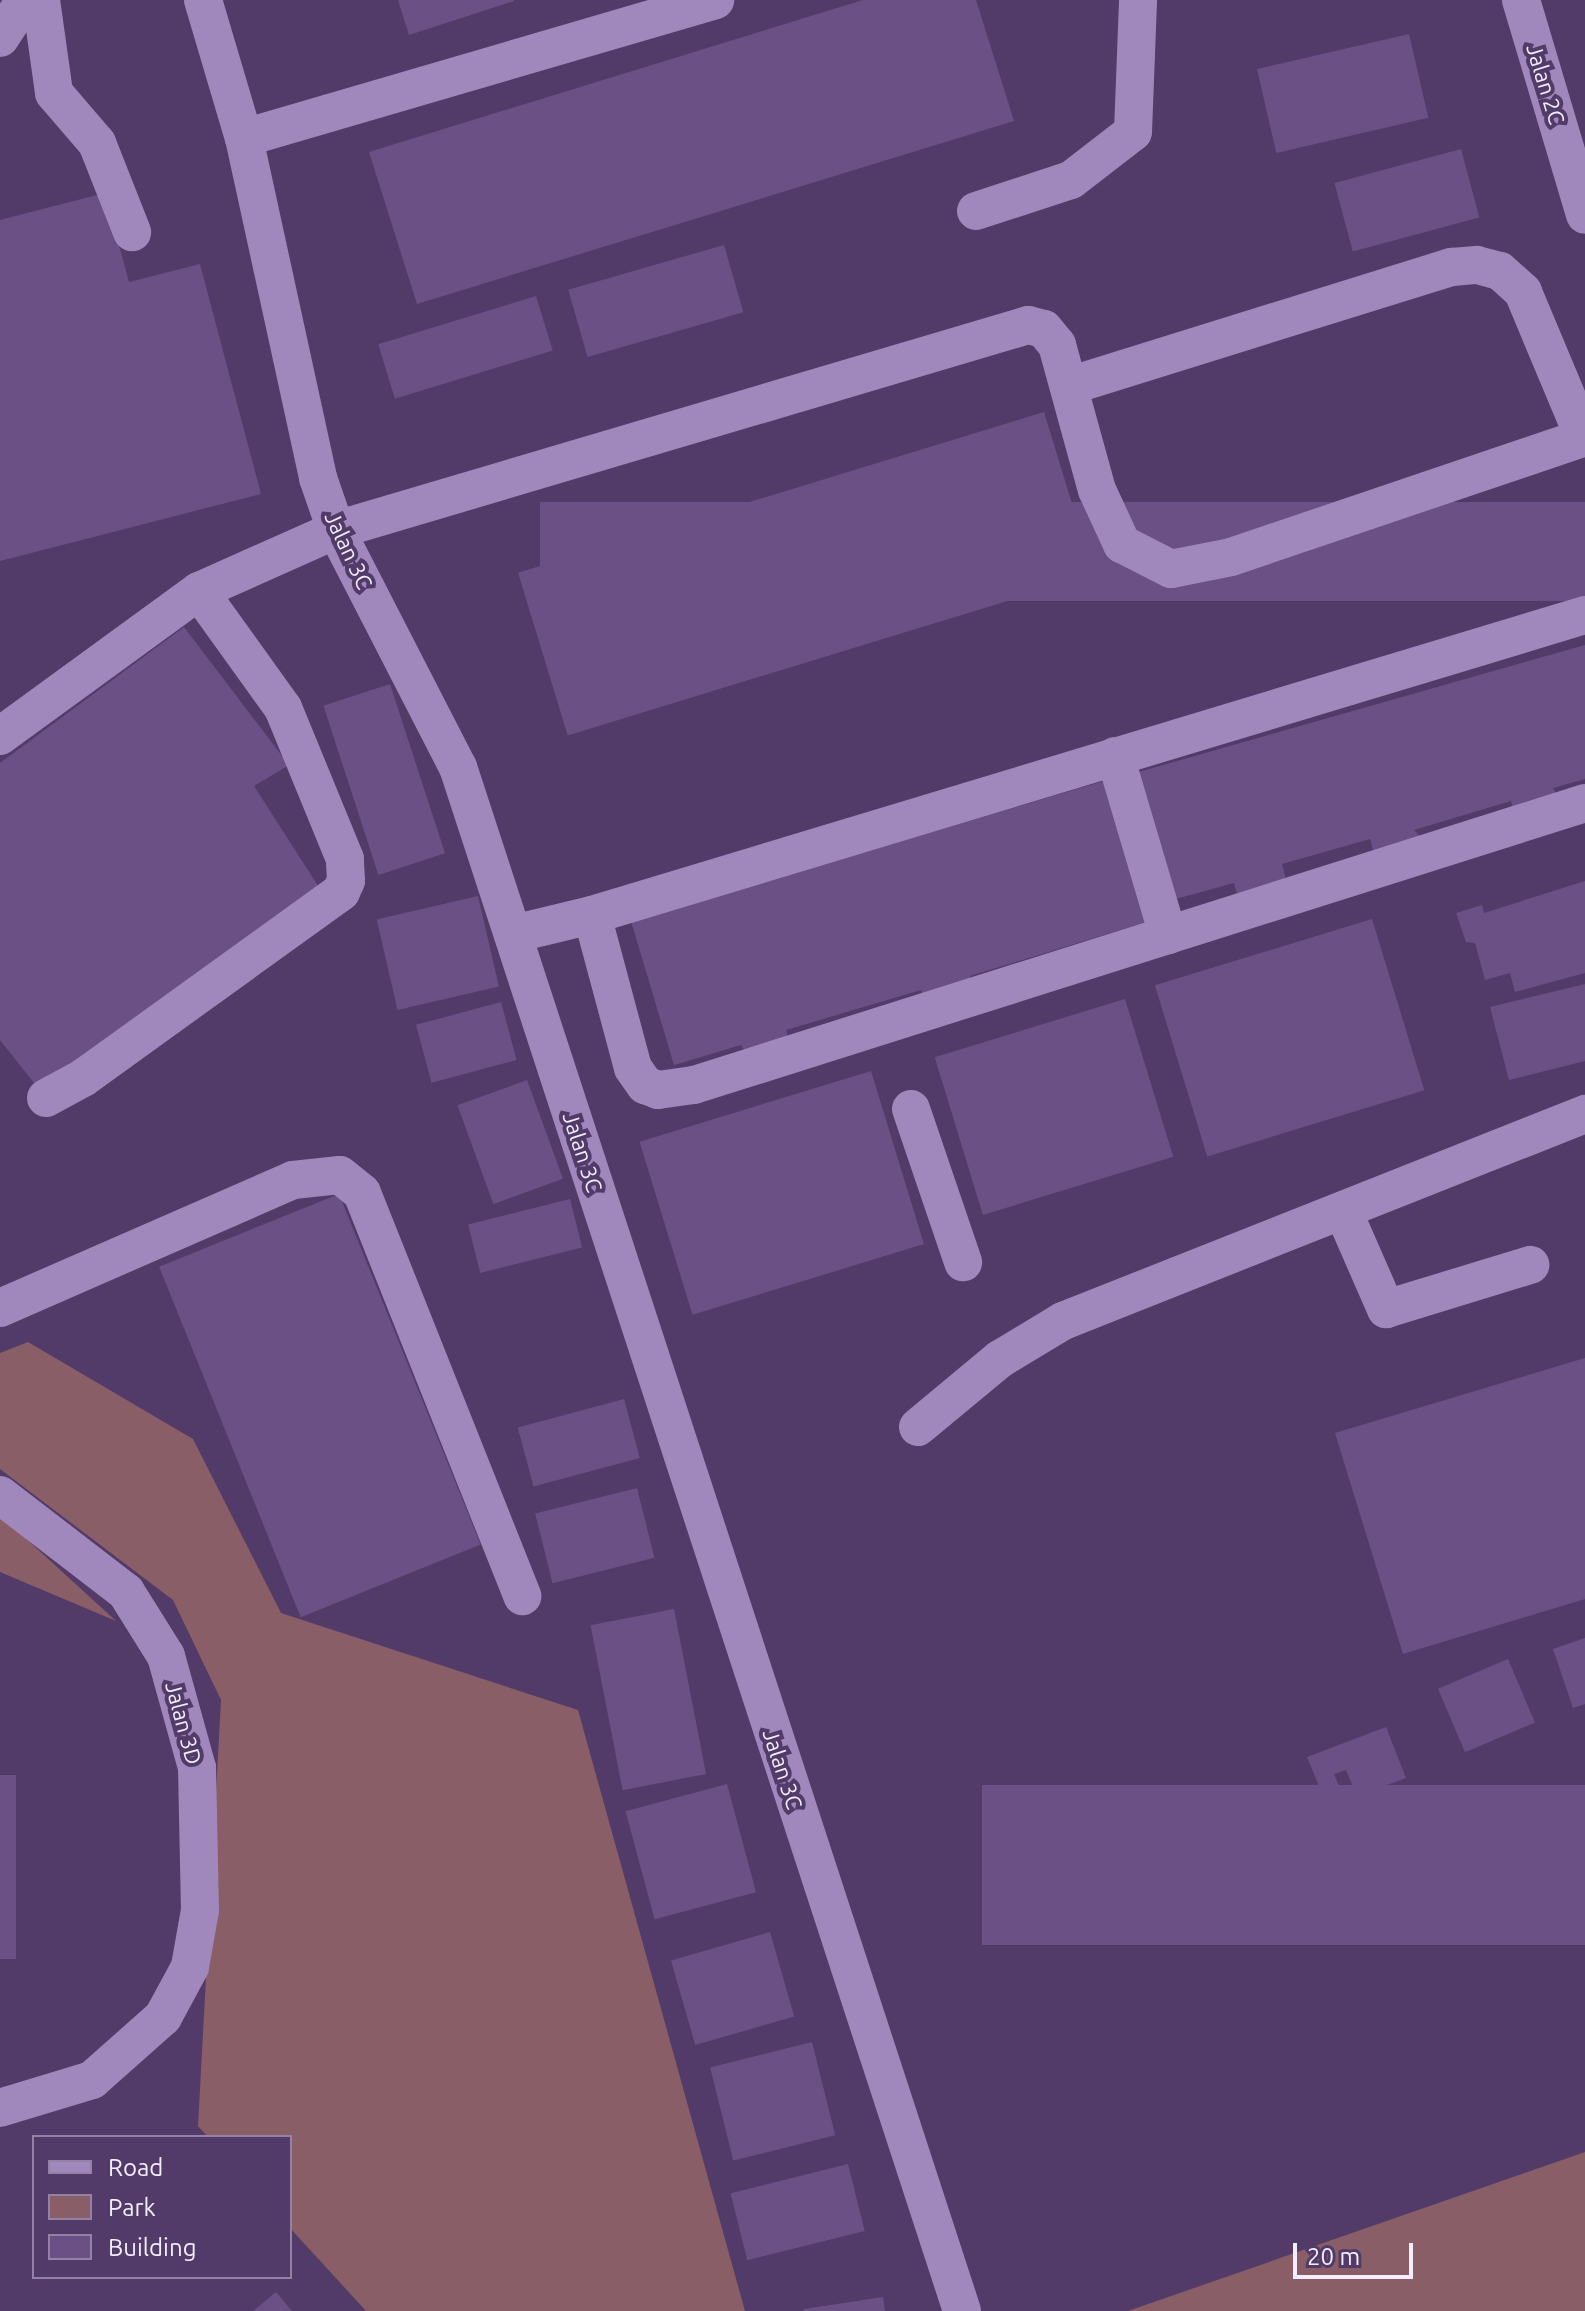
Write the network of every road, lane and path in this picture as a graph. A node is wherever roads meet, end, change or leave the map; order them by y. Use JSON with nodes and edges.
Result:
{"nodes":[{"id":1,"x":25,"y":0,"type":"edge"},
{"id":2,"x":41,"y":0,"type":"edge"},
{"id":3,"x":203,"y":0,"type":"edge"},
{"id":4,"x":715,"y":0,"type":"edge"},
{"id":5,"x":1138,"y":0,"type":"edge"},
{"id":6,"x":1521,"y":0,"type":"edge"},
{"id":7,"x":0,"y":38,"type":"edge"},
{"id":8,"x":244,"y":138,"type":"junction"},
{"id":9,"x":976,"y":211,"type":"dead end"},
{"id":10,"x":1585,"y":215,"type":"edge"},
{"id":11,"x":132,"y":232,"type":"dead end"},
{"id":12,"x":1069,"y":386,"type":"junction"},
{"id":13,"x":1585,"y":437,"type":"edge"},
{"id":14,"x":336,"y":530,"type":"junction"},
{"id":15,"x":199,"y":591,"type":"junction"},
{"id":16,"x":1585,"y":615,"type":"edge"},
{"id":17,"x":0,"y":736,"type":"edge"},
{"id":18,"x":1115,"y":756,"type":"junction"},
{"id":19,"x":1585,"y":803,"type":"edge"},
{"id":20,"x":592,"y":915,"type":"junction"},
{"id":21,"x":513,"y":934,"type":"junction"},
{"id":22,"x":1168,"y":935,"type":"junction"},
{"id":23,"x":46,"y":1098,"type":"dead end"},
{"id":24,"x":911,"y":1109,"type":"dead end"},
{"id":25,"x":1585,"y":1114,"type":"edge"},
{"id":26,"x":1344,"y":1213,"type":"junction"},
{"id":27,"x":963,"y":1262,"type":"dead end"},
{"id":28,"x":1530,"y":1265,"type":"dead end"},
{"id":29,"x":0,"y":1308,"type":"edge"},
{"id":30,"x":918,"y":1427,"type":"dead end"},
{"id":31,"x":0,"y":1495,"type":"edge"},
{"id":32,"x":522,"y":1596,"type":"dead end"},
{"id":33,"x":0,"y":2108,"type":"edge"},
{"id":34,"x":962,"y":2311,"type":"edge"}],
"edges":[{"from":1,"to":7,"type":"street"},
{"from":2,"to":11,"type":"street"},
{"from":3,"to":8,"type":"street","name":"Jalan 3C"},
{"from":4,"to":8,"type":"street"},
{"from":5,"to":9,"type":"street"},
{"from":6,"to":10,"type":"street","name":"Jalan 2C"},
{"from":8,"to":14,"type":"street","name":"Jalan 3C"},
{"from":12,"to":13,"type":"street"},
{"from":12,"to":13,"type":"street"},
{"from":12,"to":14,"type":"street"},
{"from":14,"to":15,"type":"street"},
{"from":14,"to":21,"type":"street","name":"Jalan 3C"},
{"from":15,"to":17,"type":"street"},
{"from":15,"to":23,"type":"street"},
{"from":16,"to":18,"type":"street"},
{"from":18,"to":20,"type":"street"},
{"from":18,"to":22,"type":"street"},
{"from":19,"to":22,"type":"street"},
{"from":20,"to":21,"type":"street"},
{"from":20,"to":22,"type":"street"},
{"from":21,"to":34,"type":"street","name":"Jalan 3C"},
{"from":24,"to":27,"type":"street"},
{"from":25,"to":26,"type":"street"},
{"from":26,"to":28,"type":"street"},
{"from":26,"to":30,"type":"street"},
{"from":29,"to":32,"type":"street"},
{"from":31,"to":33,"type":"street","name":"Jalan 3D"}]}
